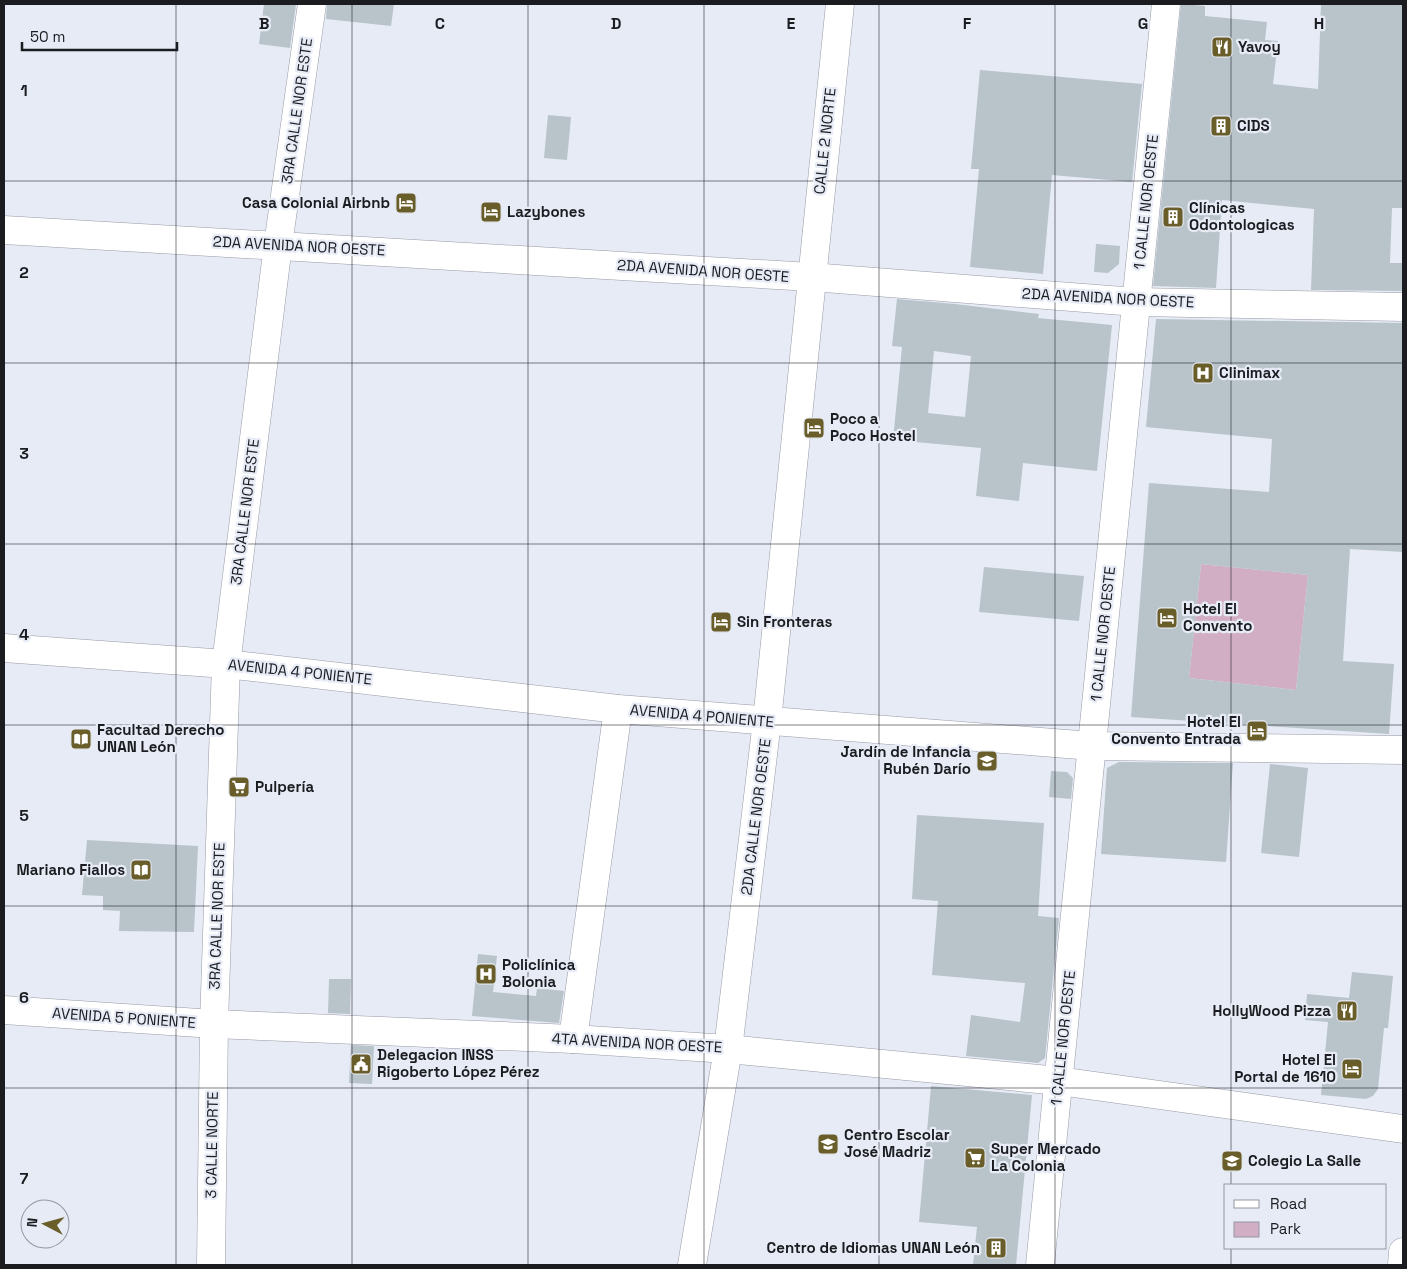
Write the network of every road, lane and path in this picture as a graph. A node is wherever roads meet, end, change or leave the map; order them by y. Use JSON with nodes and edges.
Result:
{"nodes":[{"id":1,"x":312,"y":4,"type":"edge"},
{"id":2,"x":840,"y":4,"type":"edge"},
{"id":3,"x":1166,"y":4,"type":"edge"},
{"id":4,"x":4,"y":230,"type":"edge"},
{"id":5,"x":278,"y":245,"type":"junction"},
{"id":6,"x":811,"y":278,"type":"junction"},
{"id":7,"x":1136,"y":302,"type":"junction"},
{"id":8,"x":1403,"y":307,"type":"edge"},
{"id":9,"x":4,"y":648,"type":"edge"},
{"id":10,"x":226,"y":664,"type":"junction"},
{"id":11,"x":618,"y":709,"type":"junction"},
{"id":12,"x":767,"y":721,"type":"junction"},
{"id":13,"x":1092,"y":746,"type":"junction"},
{"id":14,"x":1403,"y":750,"type":"edge"},
{"id":15,"x":4,"y":1010,"type":"edge"},
{"id":16,"x":214,"y":1024,"type":"junction"},
{"id":17,"x":573,"y":1039,"type":"junction"},
{"id":18,"x":728,"y":1049,"type":"junction"},
{"id":19,"x":1059,"y":1081,"type":"junction"},
{"id":20,"x":1403,"y":1129,"type":"edge"},
{"id":21,"x":1403,"y":1252,"type":"edge"},
{"id":22,"x":211,"y":1265,"type":"edge"},
{"id":23,"x":692,"y":1265,"type":"edge"},
{"id":24,"x":1040,"y":1265,"type":"edge"},
{"id":25,"x":1402,"y":1265,"type":"edge"}],
"edges":[{"from":1,"to":5,"type":"street","name":"3RA CALLE NOR ESTE"},
{"from":2,"to":6,"type":"street","name":"CALLE 2 NORTE"},
{"from":3,"to":7,"type":"street","name":"1 CALLE NOR OESTE"},
{"from":4,"to":5,"type":"street","name":"2DA AVENIDA NOR OESTE"},
{"from":5,"to":6,"type":"street","name":"2DA AVENIDA NOR OESTE"},
{"from":5,"to":10,"type":"street","name":"3RA CALLE NOR ESTE"},
{"from":6,"to":7,"type":"street","name":"2DA AVENIDA NOR OESTE"},
{"from":6,"to":12,"type":"street","name":"2DA CALLE NOR OESTE"},
{"from":7,"to":8,"type":"street","name":"2DA AVENIDA NOR OESTE"},
{"from":7,"to":13,"type":"street","name":"1 CALLE NOR OESTE"},
{"from":9,"to":10,"type":"street","name":"AVENIDA 4 PONIENTE"},
{"from":10,"to":11,"type":"street","name":"AVENIDA 4 PONIENTE"},
{"from":10,"to":16,"type":"street","name":"3RA CALLE NOR ESTE"},
{"from":11,"to":12,"type":"street","name":"AVENIDA 4 PONIENTE"},
{"from":11,"to":17,"type":"street"},
{"from":12,"to":13,"type":"street","name":"AVENIDA 4 PONIENTE"},
{"from":12,"to":18,"type":"street","name":"2DA CALLE NOR OESTE"},
{"from":13,"to":14,"type":"street","name":"AVENIDA 4 PONIENTE"},
{"from":13,"to":19,"type":"street","name":"1 CALLE NOR OESTE"},
{"from":15,"to":16,"type":"street","name":"AVENIDA 5 PONIENTE"},
{"from":16,"to":17,"type":"street","name":"4TA AVENIDA NOR OESTE"},
{"from":16,"to":22,"type":"street","name":"3 CALLE NORTE"},
{"from":17,"to":18,"type":"street","name":"4TA AVENIDA NOR OESTE"},
{"from":18,"to":19,"type":"street","name":"4TA AVENIDA NOR OESTE"},
{"from":18,"to":23,"type":"street","name":"2DA CALLE NOR OESTE"},
{"from":19,"to":20,"type":"street","name":"4TA AVENIDA NOR OESTE"},
{"from":19,"to":24,"type":"street","name":"1 CALLE NOR OESTE"},
{"from":21,"to":25,"type":"street"}]}
